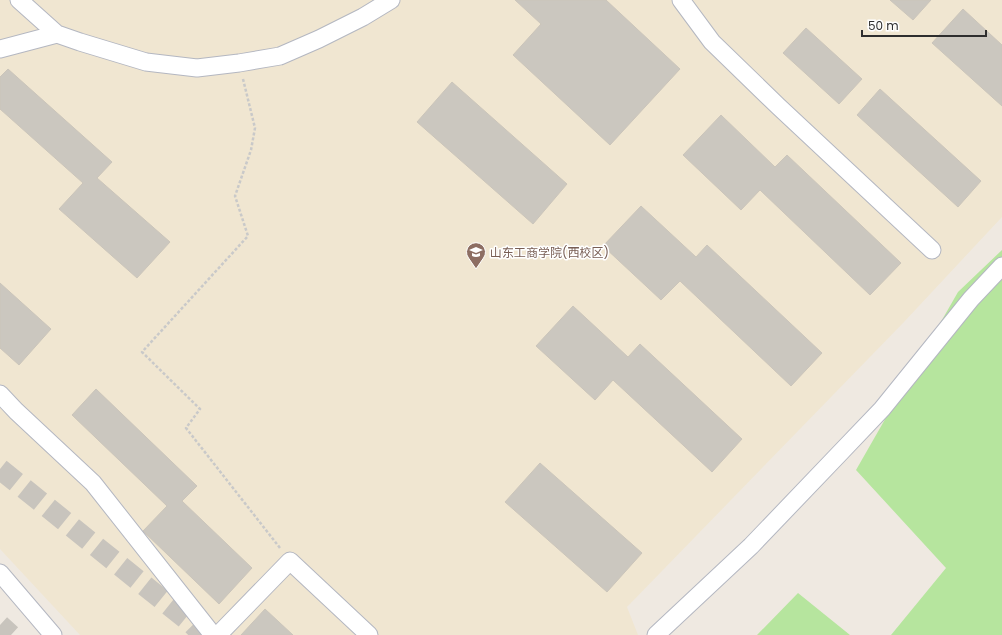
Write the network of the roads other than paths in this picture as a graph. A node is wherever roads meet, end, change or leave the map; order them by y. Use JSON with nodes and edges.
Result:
{"nodes":[{"id":1,"x":19,"y":0,"type":"edge"},
{"id":2,"x":391,"y":0,"type":"edge"},
{"id":3,"x":681,"y":0,"type":"edge"},
{"id":4,"x":57,"y":34,"type":"junction"},
{"id":5,"x":0,"y":49,"type":"edge"},
{"id":6,"x":932,"y":250,"type":"dead end"},
{"id":7,"x":1002,"y":266,"type":"edge"},
{"id":8,"x":0,"y":394,"type":"edge"},
{"id":9,"x":0,"y":573,"type":"edge"},
{"id":10,"x":53,"y":635,"type":"edge"},
{"id":11,"x":213,"y":635,"type":"edge"},
{"id":12,"x":218,"y":635,"type":"edge"},
{"id":13,"x":369,"y":635,"type":"edge"},
{"id":14,"x":656,"y":635,"type":"edge"}],
"edges":[{"from":1,"to":4,"type":"street"},
{"from":2,"to":4,"type":"street"},
{"from":3,"to":6,"type":"street"},
{"from":4,"to":5,"type":"street"},
{"from":7,"to":14,"type":"street"},
{"from":8,"to":11,"type":"street"},
{"from":9,"to":10,"type":"street"},
{"from":12,"to":13,"type":"street"}]}
